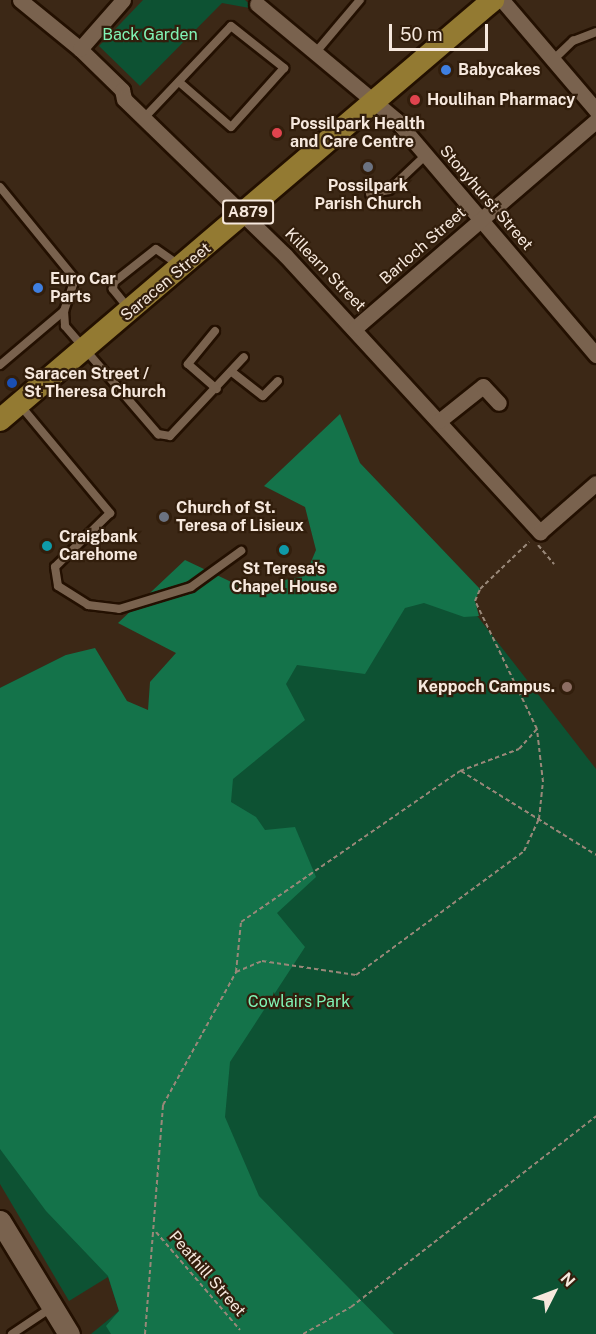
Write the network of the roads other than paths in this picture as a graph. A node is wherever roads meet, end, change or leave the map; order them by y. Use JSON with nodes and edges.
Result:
{"nodes":[{"id":1,"x":20,"y":0,"type":"edge"},
{"id":2,"x":123,"y":0,"type":"edge"},
{"id":3,"x":360,"y":0,"type":"edge"},
{"id":4,"x":493,"y":0,"type":"edge"},
{"id":5,"x":502,"y":0,"type":"edge"},
{"id":6,"x":257,"y":4,"type":"dead end"},
{"id":7,"x":596,"y":33,"type":"edge"},
{"id":8,"x":80,"y":49,"type":"junction"},
{"id":9,"x":316,"y":52,"type":"junction"},
{"id":10,"x":553,"y":60,"type":"junction"},
{"id":11,"x":179,"y":82,"type":"junction"},
{"id":12,"x":373,"y":104,"type":"junction"},
{"id":13,"x":596,"y":110,"type":"edge"},
{"id":14,"x":145,"y":117,"type":"junction"},
{"id":15,"x":596,"y":121,"type":"edge"},
{"id":16,"x":426,"y":155,"type":"junction"},
{"id":17,"x":0,"y":187,"type":"edge"},
{"id":18,"x":370,"y":194,"type":"dead end"},
{"id":19,"x":245,"y":215,"type":"junction"},
{"id":20,"x":481,"y":219,"type":"junction"},
{"id":21,"x":182,"y":268,"type":"junction"},
{"id":22,"x":64,"y":311,"type":"junction"},
{"id":23,"x":131,"y":311,"type":"junction"},
{"id":24,"x":356,"y":328,"type":"junction"},
{"id":25,"x":215,"y":331,"type":"dead end"},
{"id":26,"x":86,"y":349,"type":"junction"},
{"id":27,"x":596,"y":355,"type":"edge"},
{"id":28,"x":244,"y":357,"type":"dead end"},
{"id":29,"x":0,"y":365,"type":"edge"},
{"id":30,"x":232,"y":372,"type":"junction"},
{"id":31,"x":278,"y":381,"type":"dead end"},
{"id":32,"x":217,"y":389,"type":"junction"},
{"id":33,"x":499,"y":403,"type":"dead end"},
{"id":34,"x":19,"y":404,"type":"junction"},
{"id":35,"x":0,"y":420,"type":"edge"},
{"id":36,"x":439,"y":421,"type":"junction"},
{"id":37,"x":596,"y":483,"type":"edge"},
{"id":38,"x":241,"y":551,"type":"dead end"},
{"id":39,"x":0,"y":1221,"type":"edge"},
{"id":40,"x":52,"y":1308,"type":"junction"},
{"id":41,"x":12,"y":1334,"type":"edge"},
{"id":42,"x":69,"y":1334,"type":"edge"}],
"edges":[{"from":1,"to":8,"type":"street","name":"Killearn Street"},
{"from":2,"to":8,"type":"street"},
{"from":3,"to":9,"type":"lane"},
{"from":4,"to":12,"type":"main road","name":"Saracen Street","number":"A879"},
{"from":5,"to":10,"type":"street"},
{"from":6,"to":9,"type":"street","name":"Stonyhurst Street"},
{"from":7,"to":10,"type":"lane"},
{"from":8,"to":14,"type":"street","name":"Killearn Street"},
{"from":9,"to":12,"type":"street","name":"Stonyhurst Street"},
{"from":10,"to":13,"type":"street"},
{"from":11,"to":11,"type":"lane"},
{"from":11,"to":14,"type":"lane"},
{"from":12,"to":16,"type":"street","name":"Stonyhurst Street"},
{"from":12,"to":19,"type":"main road","name":"Saracen Street","number":"A879"},
{"from":14,"to":19,"type":"street","name":"Killearn Street"},
{"from":15,"to":20,"type":"street","name":"Barloch Street"},
{"from":16,"to":18,"type":"lane"},
{"from":16,"to":20,"type":"street","name":"Stonyhurst Street"},
{"from":17,"to":22,"type":"lane"},
{"from":19,"to":21,"type":"main road","name":"Saracen Street","number":"A879"},
{"from":19,"to":24,"type":"street","name":"Killearn Street"},
{"from":20,"to":24,"type":"street","name":"Barloch Street"},
{"from":20,"to":27,"type":"street","name":"Stonyhurst Street"},
{"from":21,"to":23,"type":"main road","name":"Saracen Street","number":"A879"},
{"from":21,"to":23,"type":"lane"},
{"from":22,"to":26,"type":"lane"},
{"from":22,"to":29,"type":"lane"},
{"from":23,"to":26,"type":"main road","name":"Saracen Street","number":"A879"},
{"from":24,"to":36,"type":"street","name":"Killearn Street"},
{"from":25,"to":32,"type":"lane"},
{"from":26,"to":32,"type":"lane"},
{"from":26,"to":34,"type":"main road","name":"Saracen Street","number":"A879"},
{"from":28,"to":30,"type":"lane"},
{"from":30,"to":31,"type":"lane"},
{"from":30,"to":32,"type":"lane"},
{"from":33,"to":36,"type":"street"},
{"from":34,"to":35,"type":"main road","name":"Saracen Street","number":"A879"},
{"from":34,"to":38,"type":"lane"},
{"from":36,"to":37,"type":"street","name":"Killearn Street"},
{"from":39,"to":40,"type":"street"},
{"from":40,"to":41,"type":"lane"},
{"from":40,"to":42,"type":"street"}]}
